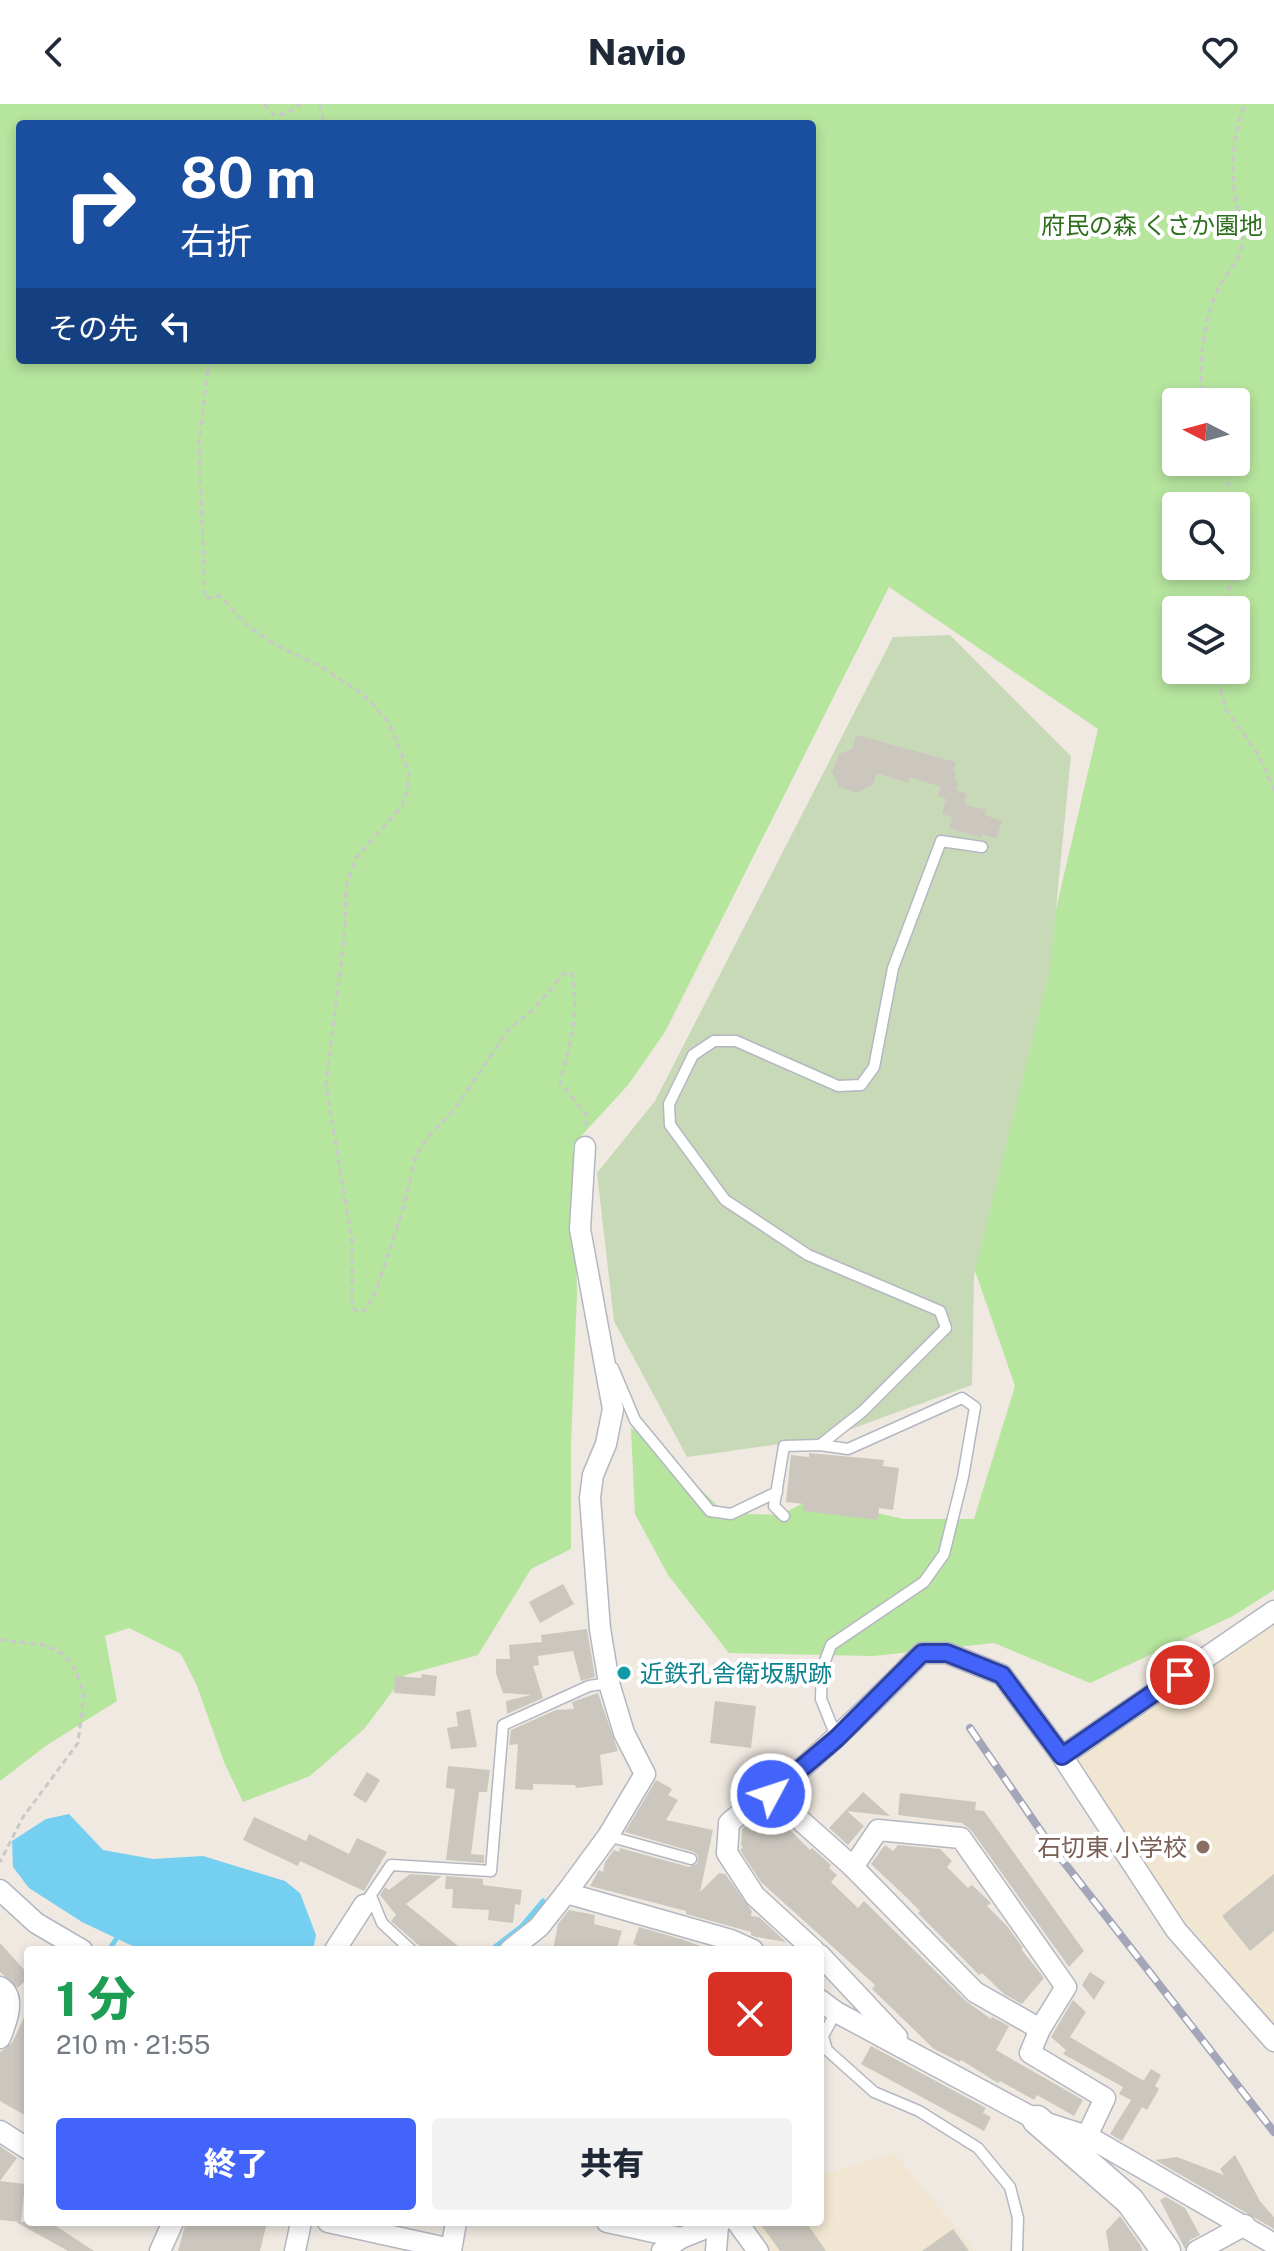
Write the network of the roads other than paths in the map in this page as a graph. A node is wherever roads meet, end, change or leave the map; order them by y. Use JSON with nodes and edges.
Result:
{"nodes":[{"id":1,"x":982,"y":847,"type":"dead end"},
{"id":2,"x":585,"y":1147,"type":"road end"},
{"id":3,"x":597,"y":1317,"type":"junction"},
{"id":4,"x":820,"y":1445,"type":"junction"},
{"id":5,"x":777,"y":1492,"type":"junction"},
{"id":6,"x":784,"y":1516,"type":"dead end"},
{"id":7,"x":1274,"y":1611,"type":"edge"},
{"id":8,"x":609,"y":1683,"type":"junction"},
{"id":9,"x":837,"y":1738,"type":"junction"},
{"id":10,"x":1062,"y":1756,"type":"junction"},
{"id":11,"x":771,"y":1794,"type":"junction"},
{"id":12,"x":608,"y":1836,"type":"junction"},
{"id":13,"x":691,"y":1859,"type":"dead end"},
{"id":14,"x":853,"y":1867,"type":"junction"},
{"id":15,"x":0,"y":1890,"type":"edge"},
{"id":16,"x":566,"y":1893,"type":"junction"},
{"id":17,"x":368,"y":1900,"type":"junction"},
{"id":18,"x":75,"y":1946,"type":"edge"},
{"id":19,"x":338,"y":1946,"type":"edge"},
{"id":20,"x":407,"y":1946,"type":"edge"},
{"id":21,"x":515,"y":1946,"type":"edge"},
{"id":22,"x":744,"y":1946,"type":"edge"},
{"id":23,"x":810,"y":1946,"type":"edge"},
{"id":24,"x":824,"y":1959,"type":"edge"},
{"id":25,"x":0,"y":1987,"type":"edge"},
{"id":26,"x":828,"y":2006,"type":"edge"},
{"id":27,"x":1040,"y":2029,"type":"junction"},
{"id":28,"x":824,"y":2030,"type":"edge"},
{"id":29,"x":0,"y":2038,"type":"edge"},
{"id":30,"x":824,"y":2040,"type":"edge"},
{"id":31,"x":1274,"y":2041,"type":"edge"},
{"id":32,"x":909,"y":2049,"type":"junction"},
{"id":33,"x":1037,"y":2120,"type":"junction"},
{"id":34,"x":0,"y":2131,"type":"edge"},
{"id":35,"x":1087,"y":2136,"type":"junction"},
{"id":36,"x":24,"y":2146,"type":"edge"},
{"id":37,"x":171,"y":2226,"type":"edge"},
{"id":38,"x":300,"y":2226,"type":"edge"},
{"id":39,"x":346,"y":2226,"type":"edge"},
{"id":40,"x":455,"y":2226,"type":"edge"},
{"id":41,"x":626,"y":2226,"type":"edge"},
{"id":42,"x":716,"y":2226,"type":"edge"},
{"id":43,"x":724,"y":2226,"type":"edge"},
{"id":44,"x":729,"y":2226,"type":"edge"},
{"id":45,"x":1237,"y":2236,"type":"edge"},
{"id":46,"x":681,"y":2238,"type":"junction"},
{"id":47,"x":1274,"y":2244,"type":"edge"},
{"id":48,"x":451,"y":2250,"type":"edge"},
{"id":49,"x":160,"y":2251,"type":"edge"},
{"id":50,"x":295,"y":2251,"type":"edge"},
{"id":51,"x":662,"y":2251,"type":"edge"},
{"id":52,"x":716,"y":2251,"type":"edge"},
{"id":53,"x":758,"y":2251,"type":"edge"},
{"id":54,"x":1017,"y":2251,"type":"edge"},
{"id":55,"x":1166,"y":2251,"type":"edge"},
{"id":56,"x":1197,"y":2251,"type":"edge"}],
"edges":[{"from":1,"to":4,"type":"lane"},
{"from":2,"to":3,"type":"street"},
{"from":3,"to":5,"type":"lane"},
{"from":3,"to":8,"type":"street"},
{"from":4,"to":5,"type":"lane"},
{"from":4,"to":9,"type":"lane"},
{"from":5,"to":6,"type":"lane"},
{"from":7,"to":10,"type":"street"},
{"from":8,"to":12,"type":"street"},
{"from":8,"to":17,"type":"lane"},
{"from":9,"to":10,"type":"street"},
{"from":9,"to":11,"type":"street"},
{"from":10,"to":31,"type":"street"},
{"from":11,"to":14,"type":"street"},
{"from":11,"to":23,"type":"street"},
{"from":12,"to":13,"type":"lane"},
{"from":12,"to":16,"type":"street"},
{"from":14,"to":27,"type":"street"},
{"from":14,"to":27,"type":"street"},
{"from":15,"to":18,"type":"street"},
{"from":16,"to":21,"type":"street"},
{"from":16,"to":22,"type":"street"},
{"from":17,"to":19,"type":"street"},
{"from":17,"to":20,"type":"lane"},
{"from":24,"to":32,"type":"street"},
{"from":25,"to":29,"type":"street"},
{"from":26,"to":28,"type":"lane"},
{"from":26,"to":32,"type":"street"},
{"from":27,"to":35,"type":"street"},
{"from":30,"to":54,"type":"lane"},
{"from":32,"to":33,"type":"street"},
{"from":33,"to":35,"type":"street"},
{"from":33,"to":55,"type":"street"},
{"from":34,"to":36,"type":"street"},
{"from":35,"to":45,"type":"street"},
{"from":37,"to":49,"type":"street"},
{"from":38,"to":50,"type":"street"},
{"from":39,"to":48,"type":"street"},
{"from":40,"to":48,"type":"street"},
{"from":41,"to":46,"type":"street"},
{"from":42,"to":46,"type":"street"},
{"from":43,"to":52,"type":"street"},
{"from":44,"to":53,"type":"street"},
{"from":45,"to":47,"type":"street"},
{"from":45,"to":56,"type":"street"},
{"from":46,"to":51,"type":"street"}]}
